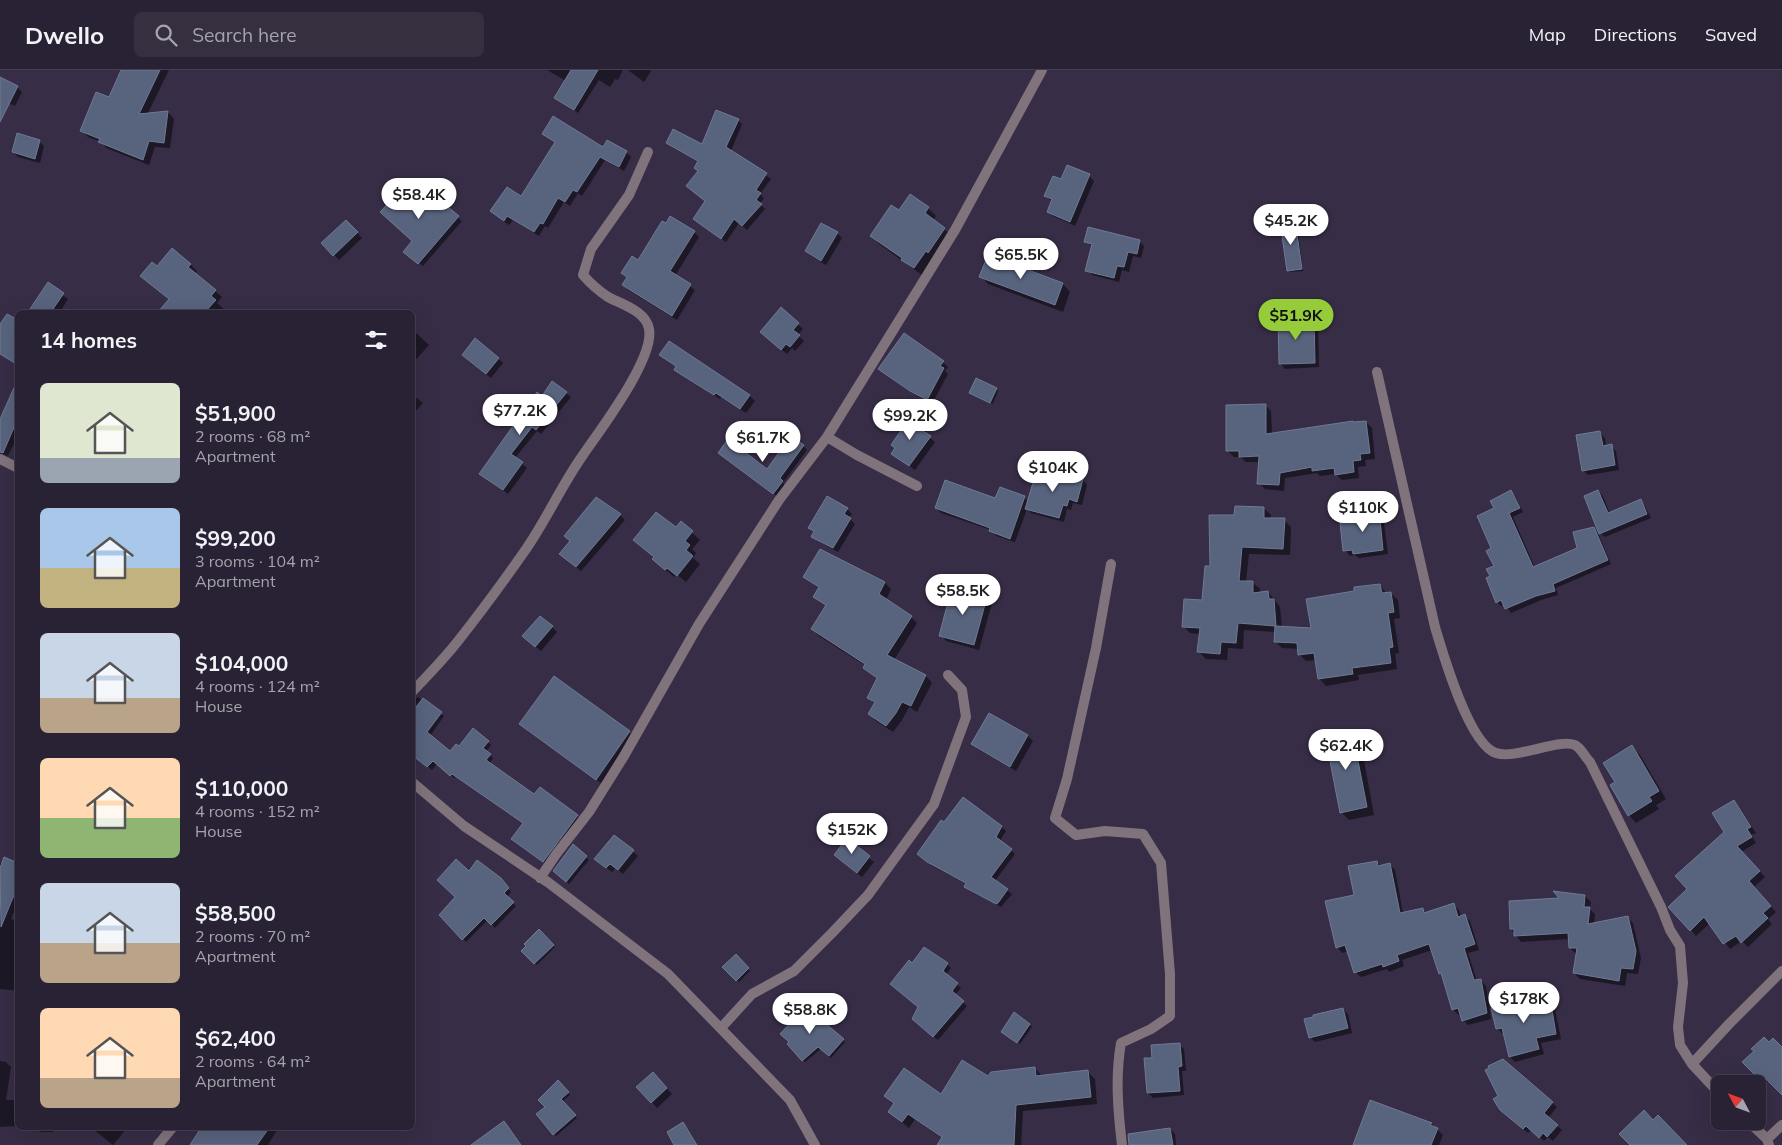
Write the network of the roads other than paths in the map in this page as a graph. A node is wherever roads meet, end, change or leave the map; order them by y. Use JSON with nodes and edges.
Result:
{"nodes":[{"id":1,"x":1042,"y":70,"type":"edge"},
{"id":2,"x":648,"y":152,"type":"dead end"},
{"id":3,"x":1377,"y":372,"type":"dead end"},
{"id":4,"x":827,"y":437,"type":"junction"},
{"id":5,"x":0,"y":459,"type":"edge"},
{"id":6,"x":15,"y":466,"type":"edge"},
{"id":7,"x":917,"y":486,"type":"dead end"},
{"id":8,"x":1111,"y":564,"type":"dead end"},
{"id":9,"x":948,"y":675,"type":"dead end"},
{"id":10,"x":415,"y":689,"type":"edge"},
{"id":11,"x":415,"y":785,"type":"edge"},
{"id":12,"x":540,"y":878,"type":"junction"},
{"id":13,"x":1782,"y":972,"type":"edge"},
{"id":14,"x":721,"y":1028,"type":"junction"},
{"id":15,"x":1692,"y":1064,"type":"junction"},
{"id":16,"x":1711,"y":1084,"type":"edge"},
{"id":17,"x":1782,"y":1125,"type":"edge"},
{"id":18,"x":170,"y":1130,"type":"edge"},
{"id":19,"x":1757,"y":1130,"type":"edge"},
{"id":20,"x":1768,"y":1142,"type":"edge"},
{"id":21,"x":158,"y":1145,"type":"edge"},
{"id":22,"x":815,"y":1145,"type":"edge"},
{"id":23,"x":1122,"y":1145,"type":"edge"}],
"edges":[{"from":1,"to":4,"type":"street"},
{"from":2,"to":10,"type":"street"},
{"from":3,"to":15,"type":"street"},
{"from":4,"to":7,"type":"street"},
{"from":4,"to":12,"type":"street"},
{"from":5,"to":6,"type":"street"},
{"from":8,"to":23,"type":"street"},
{"from":9,"to":14,"type":"street"},
{"from":11,"to":12,"type":"street"},
{"from":12,"to":14,"type":"street"},
{"from":13,"to":15,"type":"street"},
{"from":14,"to":22,"type":"street"},
{"from":15,"to":16,"type":"street"},
{"from":17,"to":20,"type":"street"},
{"from":18,"to":21,"type":"street"},
{"from":19,"to":20,"type":"street"}]}
